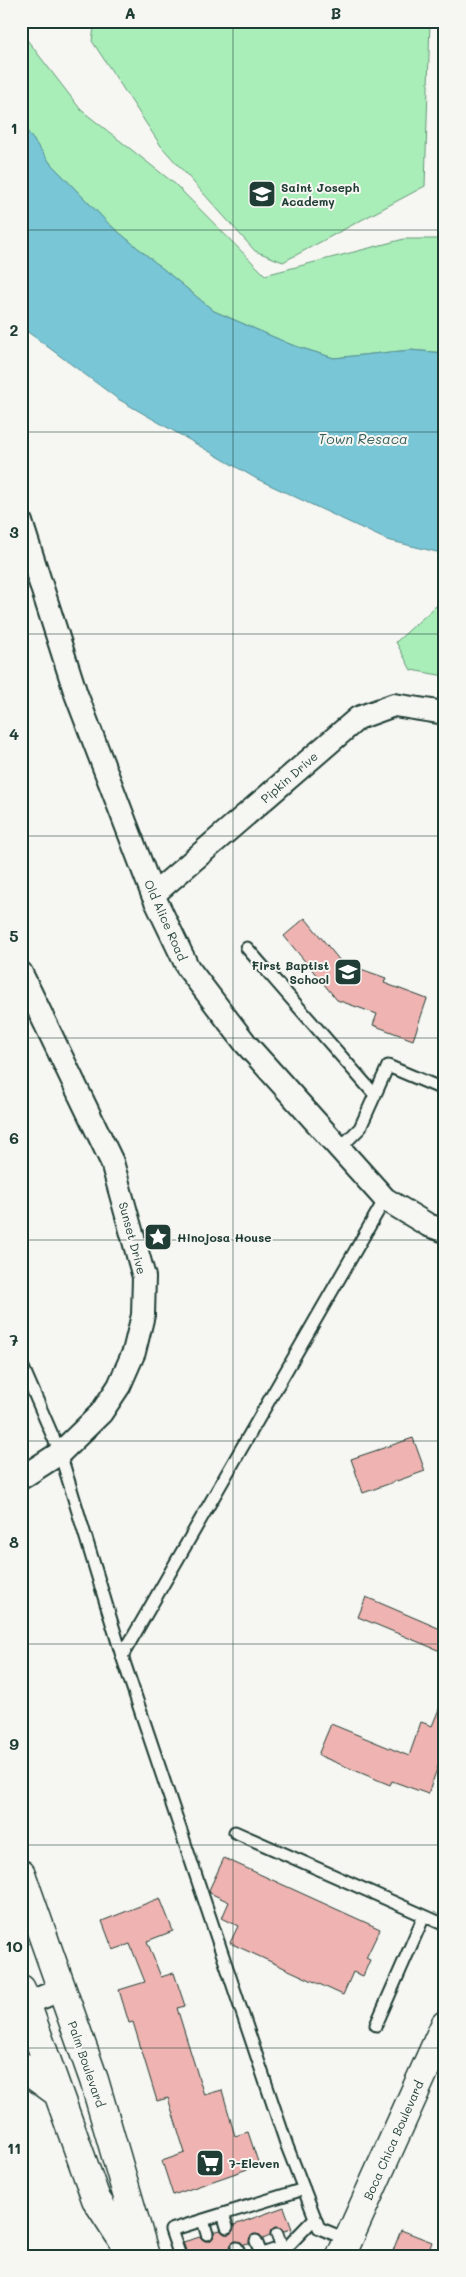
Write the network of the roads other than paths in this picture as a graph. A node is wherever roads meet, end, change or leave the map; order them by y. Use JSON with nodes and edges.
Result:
{"nodes":[{"id":1,"x":21,"y":522,"type":"edge"},
{"id":2,"x":445,"y":713,"type":"edge"},
{"id":3,"x":153,"y":895,"type":"junction"},
{"id":4,"x":246,"y":948,"type":"dead end"},
{"id":5,"x":21,"y":973,"type":"edge"},
{"id":6,"x":445,"y":1090,"type":"edge"},
{"id":7,"x":375,"y":1095,"type":"junction"},
{"id":8,"x":339,"y":1149,"type":"junction"},
{"id":9,"x":385,"y":1198,"type":"junction"},
{"id":10,"x":445,"y":1231,"type":"edge"},
{"id":11,"x":21,"y":1363,"type":"edge"},
{"id":12,"x":60,"y":1453,"type":"junction"},
{"id":13,"x":21,"y":1478,"type":"edge"},
{"id":14,"x":122,"y":1656,"type":"junction"},
{"id":15,"x":235,"y":1832,"type":"dead end"},
{"id":16,"x":21,"y":1874,"type":"edge"},
{"id":17,"x":424,"y":1916,"type":"junction"},
{"id":18,"x":445,"y":1925,"type":"edge"},
{"id":19,"x":62,"y":1989,"type":"junction"},
{"id":20,"x":23,"y":2000,"type":"edge"},
{"id":21,"x":445,"y":2024,"type":"edge"},
{"id":22,"x":376,"y":2025,"type":"dead end"},
{"id":23,"x":21,"y":2066,"type":"edge"},
{"id":24,"x":58,"y":2093,"type":"junction"},
{"id":25,"x":304,"y":2189,"type":"junction"},
{"id":26,"x":266,"y":2201,"type":"junction"},
{"id":27,"x":245,"y":2208,"type":"junction"},
{"id":28,"x":270,"y":2212,"type":"dead end"},
{"id":29,"x":223,"y":2214,"type":"junction"},
{"id":30,"x":315,"y":2218,"type":"junction"},
{"id":31,"x":203,"y":2220,"type":"junction"},
{"id":32,"x":248,"y":2220,"type":"dead end"},
{"id":33,"x":227,"y":2227,"type":"dead end"},
{"id":34,"x":207,"y":2234,"type":"dead end"},
{"id":35,"x":277,"y":2234,"type":"dead end"},
{"id":36,"x":256,"y":2241,"type":"dead end"},
{"id":37,"x":285,"y":2247,"type":"junction"},
{"id":38,"x":345,"y":2248,"type":"edge"},
{"id":39,"x":258,"y":2255,"type":"edge"},
{"id":40,"x":133,"y":2256,"type":"edge"},
{"id":41,"x":145,"y":2256,"type":"edge"},
{"id":42,"x":180,"y":2256,"type":"edge"},
{"id":43,"x":296,"y":2256,"type":"edge"}],
"edges":[{"from":1,"to":3,"type":"street","name":"Old Alice Road"},
{"from":2,"to":3,"type":"street","name":"Pipkin Drive"},
{"from":3,"to":8,"type":"street","name":"Old Alice Road"},
{"from":4,"to":7,"type":"lane"},
{"from":5,"to":12,"type":"street","name":"Sunset Drive"},
{"from":6,"to":7,"type":"lane"},
{"from":7,"to":8,"type":"lane"},
{"from":8,"to":9,"type":"street","name":"Old Alice Road"},
{"from":9,"to":10,"type":"street","name":"Old Alice Road"},
{"from":9,"to":14,"type":"lane"},
{"from":11,"to":12,"type":"lane"},
{"from":12,"to":13,"type":"street","name":"Sunset Drive"},
{"from":12,"to":14,"type":"lane"},
{"from":14,"to":25,"type":"lane"},
{"from":15,"to":17,"type":"lane"},
{"from":16,"to":19,"type":"main road","name":"Palm Boulevard"},
{"from":17,"to":18,"type":"lane"},
{"from":17,"to":22,"type":"lane"},
{"from":19,"to":20,"type":"street"},
{"from":19,"to":41,"type":"main road","name":"Palm Boulevard"},
{"from":20,"to":24,"type":"main road"},
{"from":21,"to":38,"type":"main road","name":"Boca Chica Boulevard"},
{"from":23,"to":24,"type":"main road"},
{"from":24,"to":40,"type":"main road"},
{"from":25,"to":26,"type":"lane"},
{"from":25,"to":30,"type":"lane"},
{"from":26,"to":27,"type":"lane"},
{"from":26,"to":28,"type":"lane"},
{"from":27,"to":29,"type":"lane"},
{"from":27,"to":32,"type":"lane"},
{"from":29,"to":31,"type":"lane"},
{"from":29,"to":33,"type":"lane"},
{"from":30,"to":37,"type":"lane"},
{"from":30,"to":38,"type":"lane"},
{"from":31,"to":34,"type":"lane"},
{"from":31,"to":42,"type":"lane"},
{"from":35,"to":37,"type":"lane"},
{"from":36,"to":39,"type":"lane"},
{"from":37,"to":39,"type":"lane"},
{"from":37,"to":43,"type":"lane"}]}
